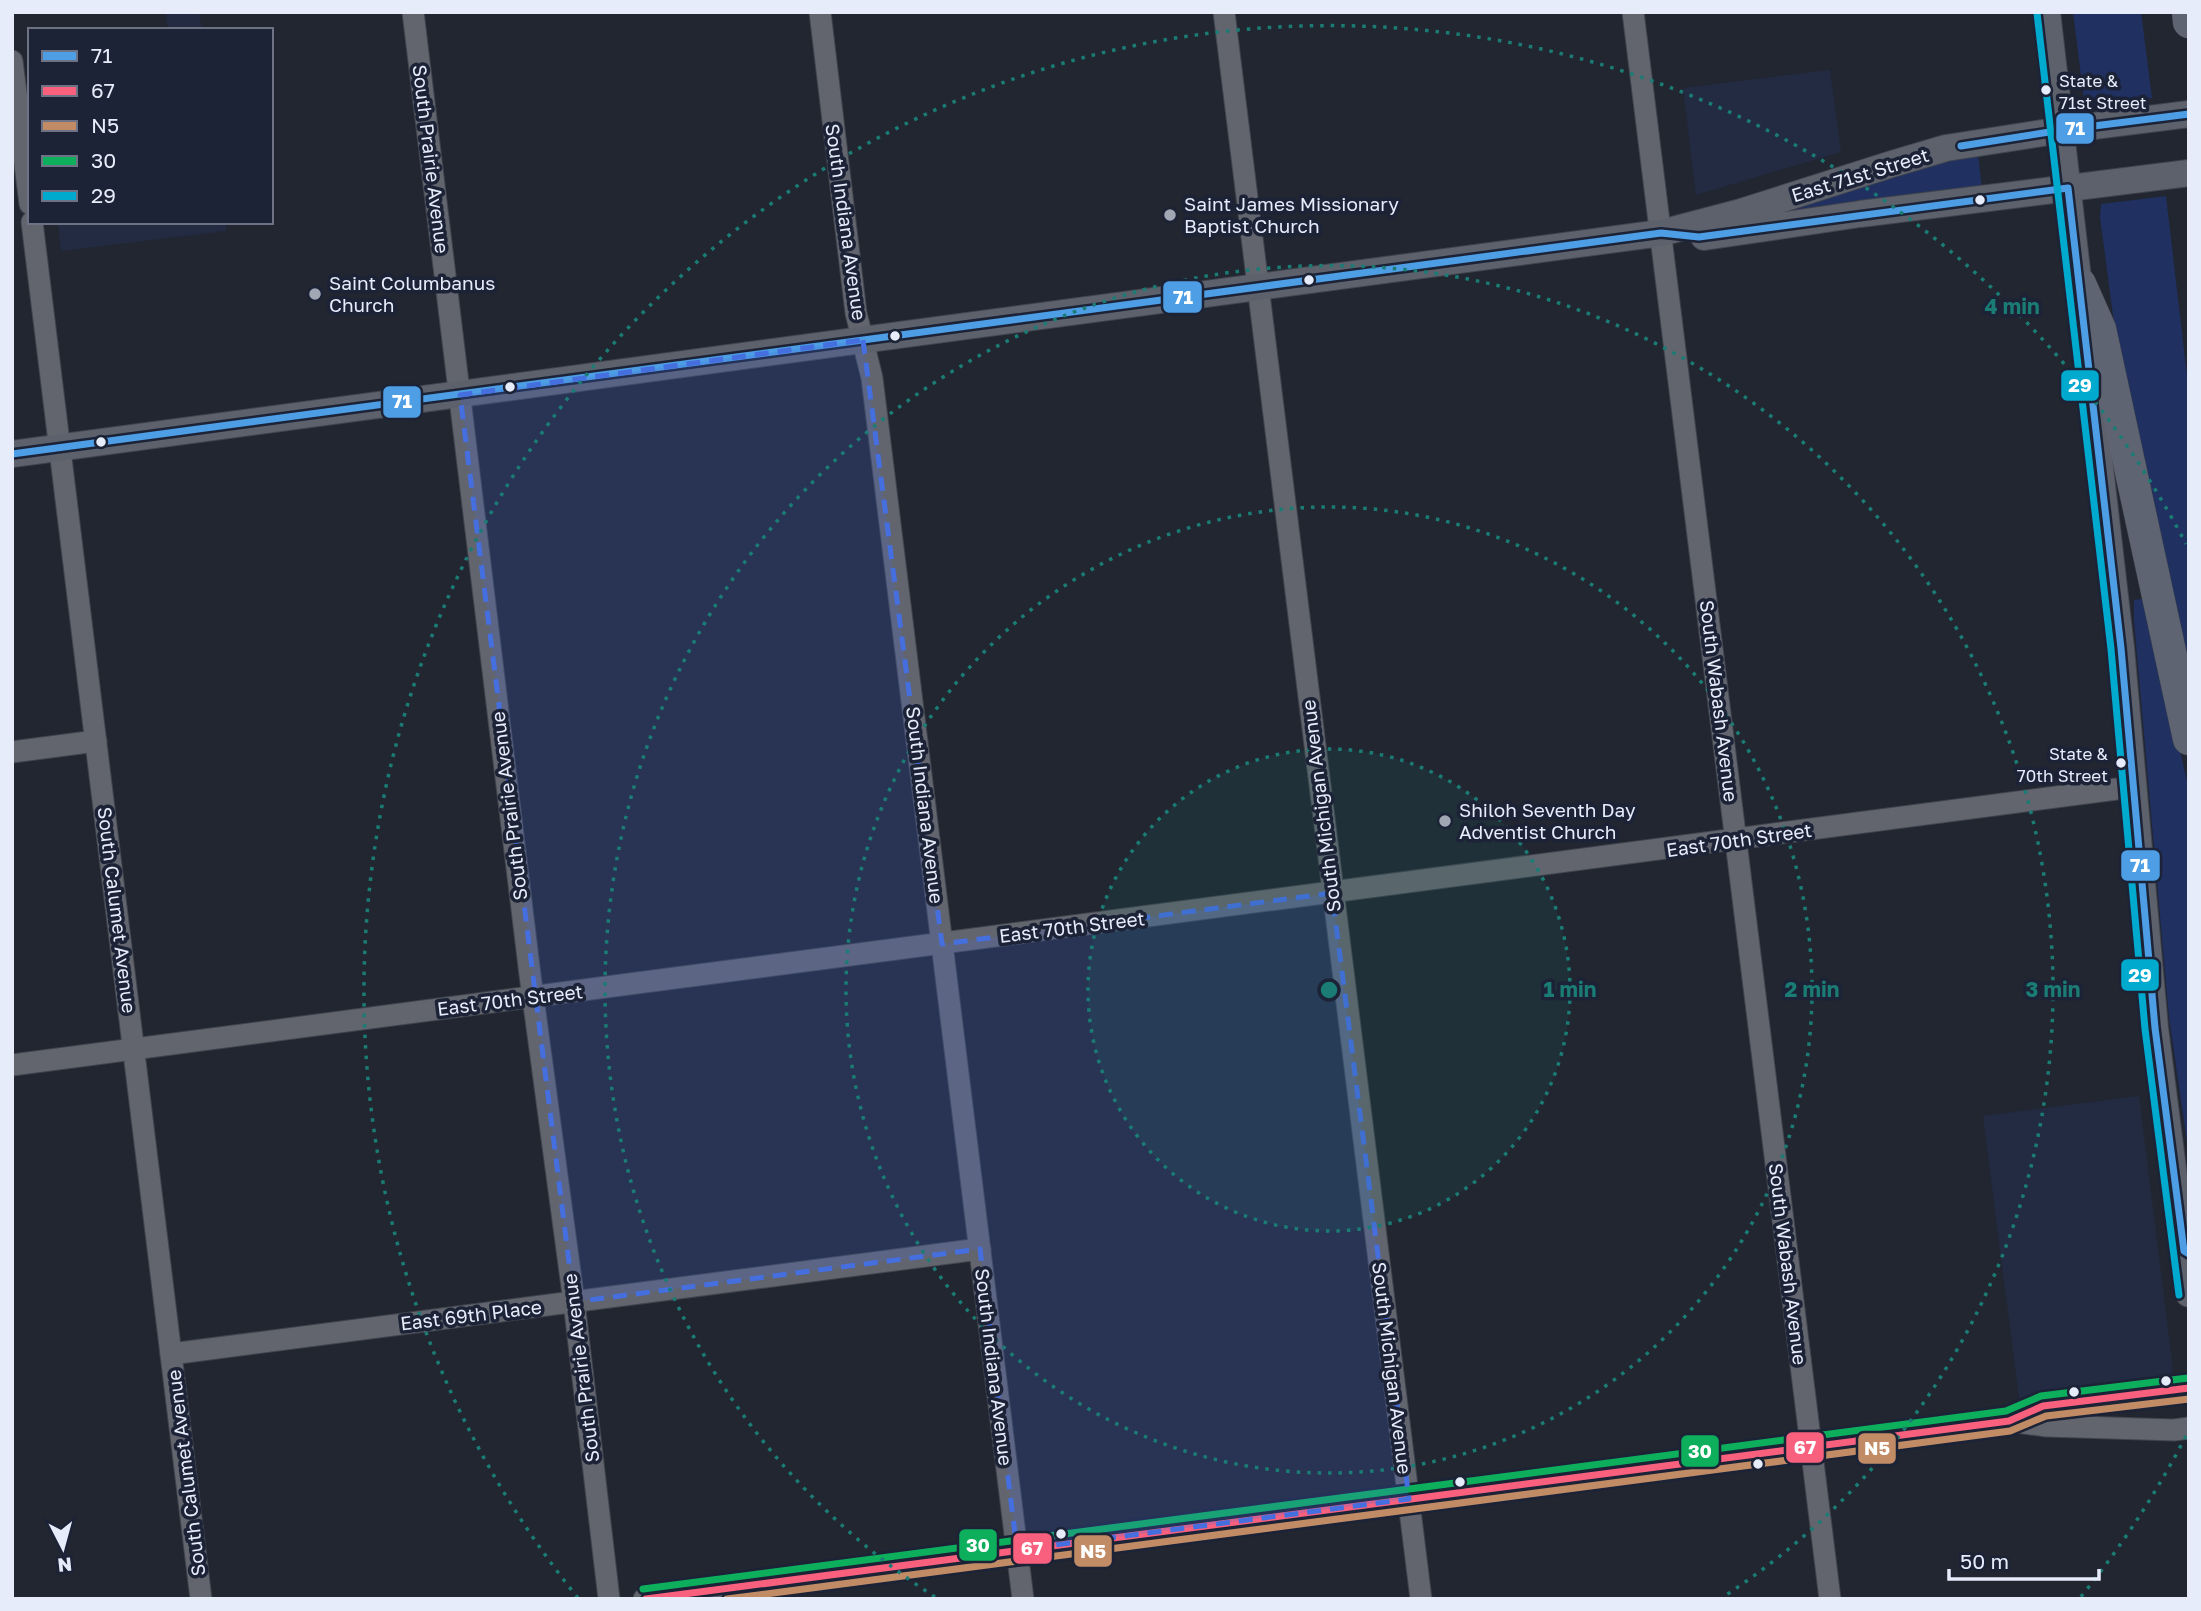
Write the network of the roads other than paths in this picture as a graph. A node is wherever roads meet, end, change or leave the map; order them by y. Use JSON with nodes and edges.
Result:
{"nodes":[{"id":1,"x":413,"y":12,"type":"edge"},
{"id":2,"x":820,"y":12,"type":"edge"},
{"id":3,"x":1224,"y":12,"type":"edge"},
{"id":4,"x":1633,"y":12,"type":"edge"},
{"id":5,"x":2047,"y":12,"type":"edge"},
{"id":6,"x":2188,"y":12,"type":"edge"},
{"id":7,"x":2189,"y":22,"type":"edge"},
{"id":8,"x":12,"y":61,"type":"edge"},
{"id":9,"x":2189,"y":114,"type":"edge"},
{"id":10,"x":2062,"y":130,"type":"junction"},
{"id":11,"x":2189,"y":173,"type":"edge"},
{"id":12,"x":2068,"y":187,"type":"junction"},
{"id":13,"x":28,"y":188,"type":"edge"},
{"id":14,"x":32,"y":224,"type":"edge"},
{"id":15,"x":1661,"y":233,"type":"junction"},
{"id":16,"x":2080,"y":284,"type":"junction"},
{"id":17,"x":1258,"y":286,"type":"junction"},
{"id":18,"x":863,"y":340,"type":"junction"},
{"id":19,"x":460,"y":395,"type":"junction"},
{"id":20,"x":60,"y":447,"type":"junction"},
{"id":21,"x":12,"y":454,"type":"edge"},
{"id":22,"x":2189,"y":739,"type":"edge"},
{"id":23,"x":96,"y":741,"type":"junction"},
{"id":24,"x":12,"y":752,"type":"edge"},
{"id":25,"x":2133,"y":787,"type":"junction"},
{"id":26,"x":1736,"y":841,"type":"junction"},
{"id":27,"x":1332,"y":893,"type":"junction"},
{"id":28,"x":942,"y":944,"type":"junction"},
{"id":29,"x":533,"y":998,"type":"junction"},
{"id":30,"x":134,"y":1049,"type":"junction"},
{"id":31,"x":12,"y":1065,"type":"edge"},
{"id":32,"x":980,"y":1249,"type":"junction"},
{"id":33,"x":2189,"y":1294,"type":"edge"},
{"id":34,"x":574,"y":1301,"type":"junction"},
{"id":35,"x":171,"y":1354,"type":"junction"},
{"id":36,"x":2189,"y":1388,"type":"edge"},
{"id":37,"x":2009,"y":1421,"type":"junction"},
{"id":38,"x":2189,"y":1428,"type":"edge"},
{"id":39,"x":1811,"y":1447,"type":"junction"},
{"id":40,"x":1409,"y":1499,"type":"junction"},
{"id":41,"x":1017,"y":1550,"type":"junction"},
{"id":42,"x":201,"y":1599,"type":"edge"},
{"id":43,"x":609,"y":1599,"type":"edge"},
{"id":44,"x":644,"y":1599,"type":"edge"},
{"id":45,"x":1023,"y":1599,"type":"edge"},
{"id":46,"x":1422,"y":1599,"type":"edge"},
{"id":47,"x":1829,"y":1599,"type":"edge"}],
"edges":[{"from":1,"to":19,"type":"street","name":"South Prairie Avenue"},
{"from":2,"to":18,"type":"street","name":"South Indiana Avenue"},
{"from":3,"to":17,"type":"street","name":"South Michigan Avenue"},
{"from":4,"to":15,"type":"street","name":"South Wabash Avenue"},
{"from":5,"to":10,"type":"main road"},
{"from":6,"to":7,"type":"highway"},
{"from":8,"to":13,"type":"street"},
{"from":9,"to":10,"type":"main road","name":"East 71st Street"},
{"from":10,"to":12,"type":"main road"},
{"from":10,"to":15,"type":"main road","name":"East 71st Street"},
{"from":11,"to":12,"type":"main road","name":"East 71st Street"},
{"from":12,"to":15,"type":"main road","name":"East 71st Street"},
{"from":12,"to":16,"type":"main road"},
{"from":14,"to":20,"type":"street","name":"South Calumet Avenue"},
{"from":15,"to":17,"type":"main road","name":"East 71st Street"},
{"from":15,"to":26,"type":"street","name":"South Wabash Avenue"},
{"from":16,"to":22,"type":"highway"},
{"from":16,"to":25,"type":"main road"},
{"from":17,"to":18,"type":"main road","name":"East 71st Street"},
{"from":17,"to":27,"type":"street","name":"South Michigan Avenue"},
{"from":18,"to":19,"type":"main road","name":"East 71st Street"},
{"from":18,"to":28,"type":"street","name":"South Indiana Avenue"},
{"from":19,"to":20,"type":"main road","name":"East 71st Street"},
{"from":19,"to":29,"type":"street","name":"South Prairie Avenue"},
{"from":20,"to":21,"type":"main road","name":"East 71st Street"},
{"from":20,"to":23,"type":"street","name":"South Calumet Avenue"},
{"from":23,"to":24,"type":"street"},
{"from":23,"to":30,"type":"street","name":"South Calumet Avenue"},
{"from":25,"to":26,"type":"street","name":"East 70th Street"},
{"from":25,"to":33,"type":"main road"},
{"from":26,"to":27,"type":"street","name":"East 70th Street"},
{"from":26,"to":39,"type":"street","name":"South Wabash Avenue"},
{"from":27,"to":28,"type":"street","name":"East 70th Street"},
{"from":27,"to":40,"type":"street","name":"South Michigan Avenue"},
{"from":28,"to":29,"type":"street","name":"East 70th Street"},
{"from":28,"to":32,"type":"street","name":"South Indiana Avenue"},
{"from":29,"to":30,"type":"street","name":"East 70th Street"},
{"from":29,"to":34,"type":"street","name":"South Prairie Avenue"},
{"from":30,"to":31,"type":"street","name":"East 70th Street"},
{"from":30,"to":35,"type":"street","name":"South Calumet Avenue"},
{"from":32,"to":34,"type":"street","name":"East 69th Place"},
{"from":32,"to":41,"type":"street","name":"South Indiana Avenue"},
{"from":34,"to":35,"type":"street","name":"East 69th Place"},
{"from":34,"to":43,"type":"street","name":"South Prairie Avenue"},
{"from":35,"to":42,"type":"street","name":"South Calumet Avenue"},
{"from":36,"to":37,"type":"street"},
{"from":37,"to":38,"type":"street"},
{"from":37,"to":39,"type":"street"},
{"from":39,"to":40,"type":"street"},
{"from":39,"to":47,"type":"street","name":"South Wabash Avenue"},
{"from":40,"to":41,"type":"street"},
{"from":40,"to":46,"type":"street","name":"South Michigan Avenue"},
{"from":41,"to":44,"type":"street"},
{"from":41,"to":45,"type":"street","name":"South Indiana Avenue"}]}
